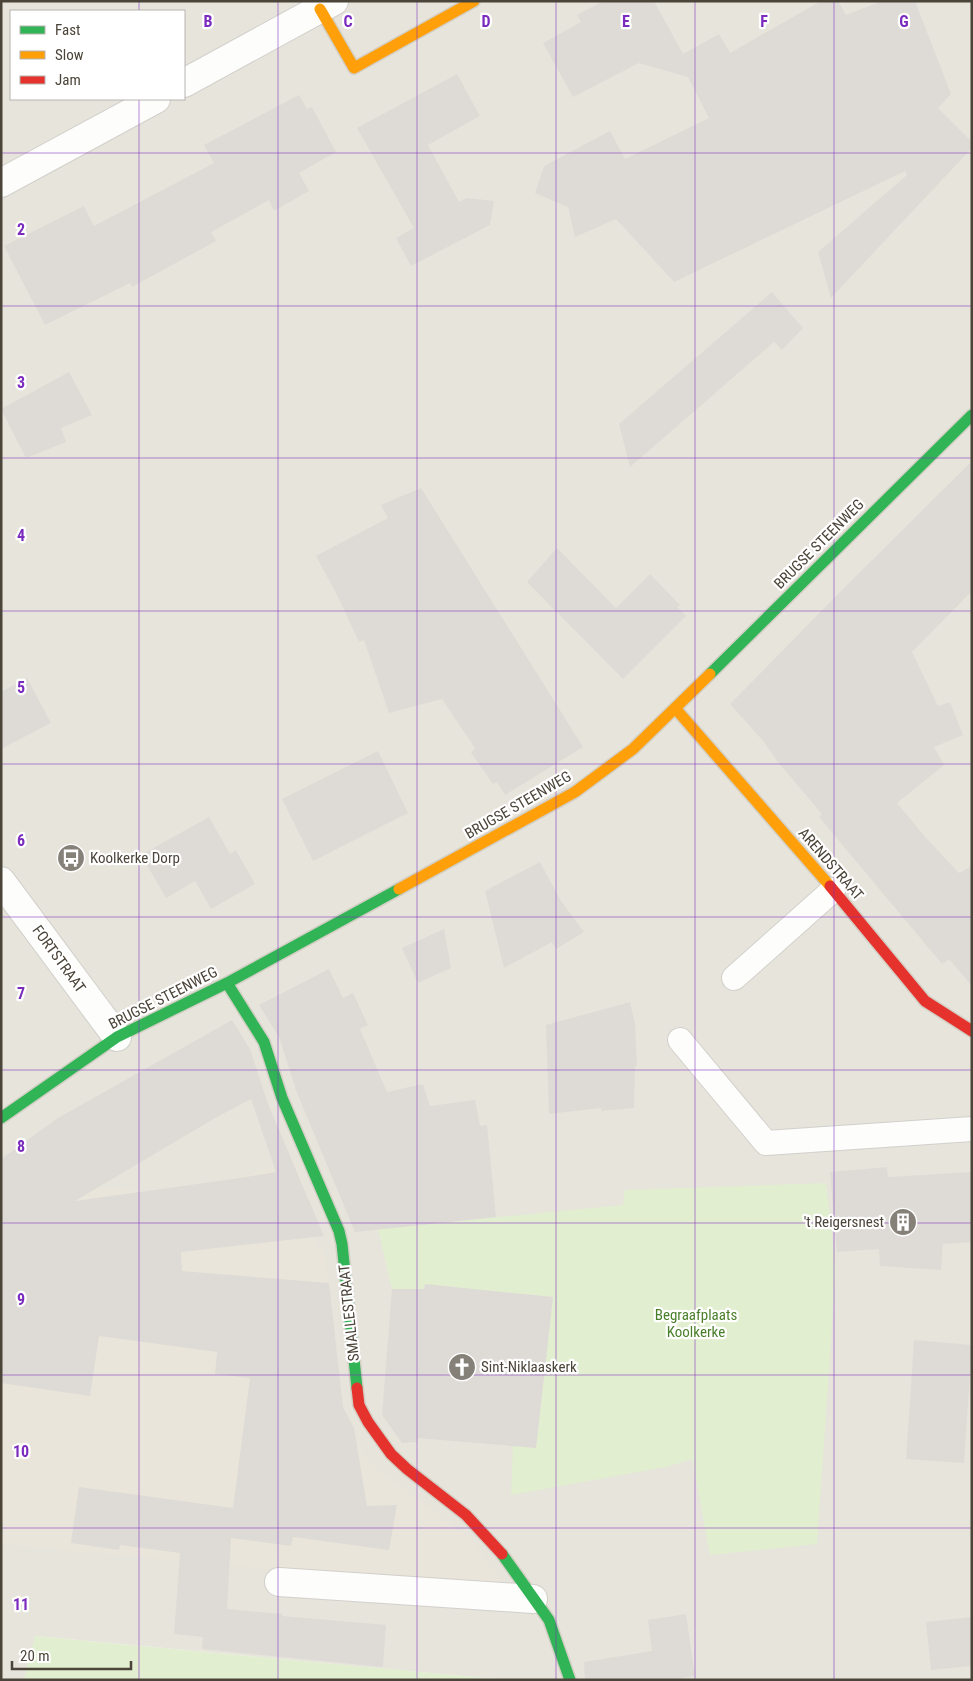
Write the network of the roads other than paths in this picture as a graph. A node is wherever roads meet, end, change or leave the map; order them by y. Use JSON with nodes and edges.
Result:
{"nodes":[{"id":1,"x":474,"y":1,"type":"edge"},
{"id":2,"x":327,"y":5,"type":"edge"},
{"id":3,"x":185,"y":82,"type":"edge"},
{"id":4,"x":154,"y":100,"type":"edge"},
{"id":5,"x":1,"y":183,"type":"edge"},
{"id":6,"x":972,"y":415,"type":"edge"},
{"id":7,"x":675,"y":708,"type":"junction"},
{"id":8,"x":1,"y":881,"type":"edge"},
{"id":9,"x":833,"y":890,"type":"junction"},
{"id":10,"x":734,"y":978,"type":"dead end"},
{"id":11,"x":227,"y":983,"type":"junction"},
{"id":12,"x":972,"y":1030,"type":"edge"},
{"id":13,"x":117,"y":1037,"type":"junction"},
{"id":14,"x":680,"y":1040,"type":"dead end"},
{"id":15,"x":1,"y":1118,"type":"edge"},
{"id":16,"x":972,"y":1129,"type":"edge"},
{"id":17,"x":278,"y":1582,"type":"dead end"},
{"id":18,"x":533,"y":1599,"type":"junction"},
{"id":19,"x":570,"y":1680,"type":"edge"}],
"edges":[{"from":1,"to":2,"type":"street"},
{"from":2,"to":3,"type":"street"},
{"from":4,"to":5,"type":"street"},
{"from":6,"to":7,"type":"street","name":"BRUGSE STEENWEG"},
{"from":7,"to":9,"type":"street","name":"ARENDSTRAAT"},
{"from":7,"to":11,"type":"street","name":"BRUGSE STEENWEG"},
{"from":8,"to":13,"type":"street","name":"FORTSTRAAT"},
{"from":9,"to":10,"type":"lane"},
{"from":9,"to":12,"type":"street","name":"ARENDSTRAAT"},
{"from":11,"to":13,"type":"street","name":"BRUGSE STEENWEG"},
{"from":11,"to":18,"type":"street","name":"SMALLESTRAAT"},
{"from":13,"to":15,"type":"street","name":"BRUGSE STEENWEG"},
{"from":14,"to":16,"type":"lane"},
{"from":17,"to":18,"type":"street"},
{"from":18,"to":19,"type":"street","name":"SMALLESTRAAT"}]}
